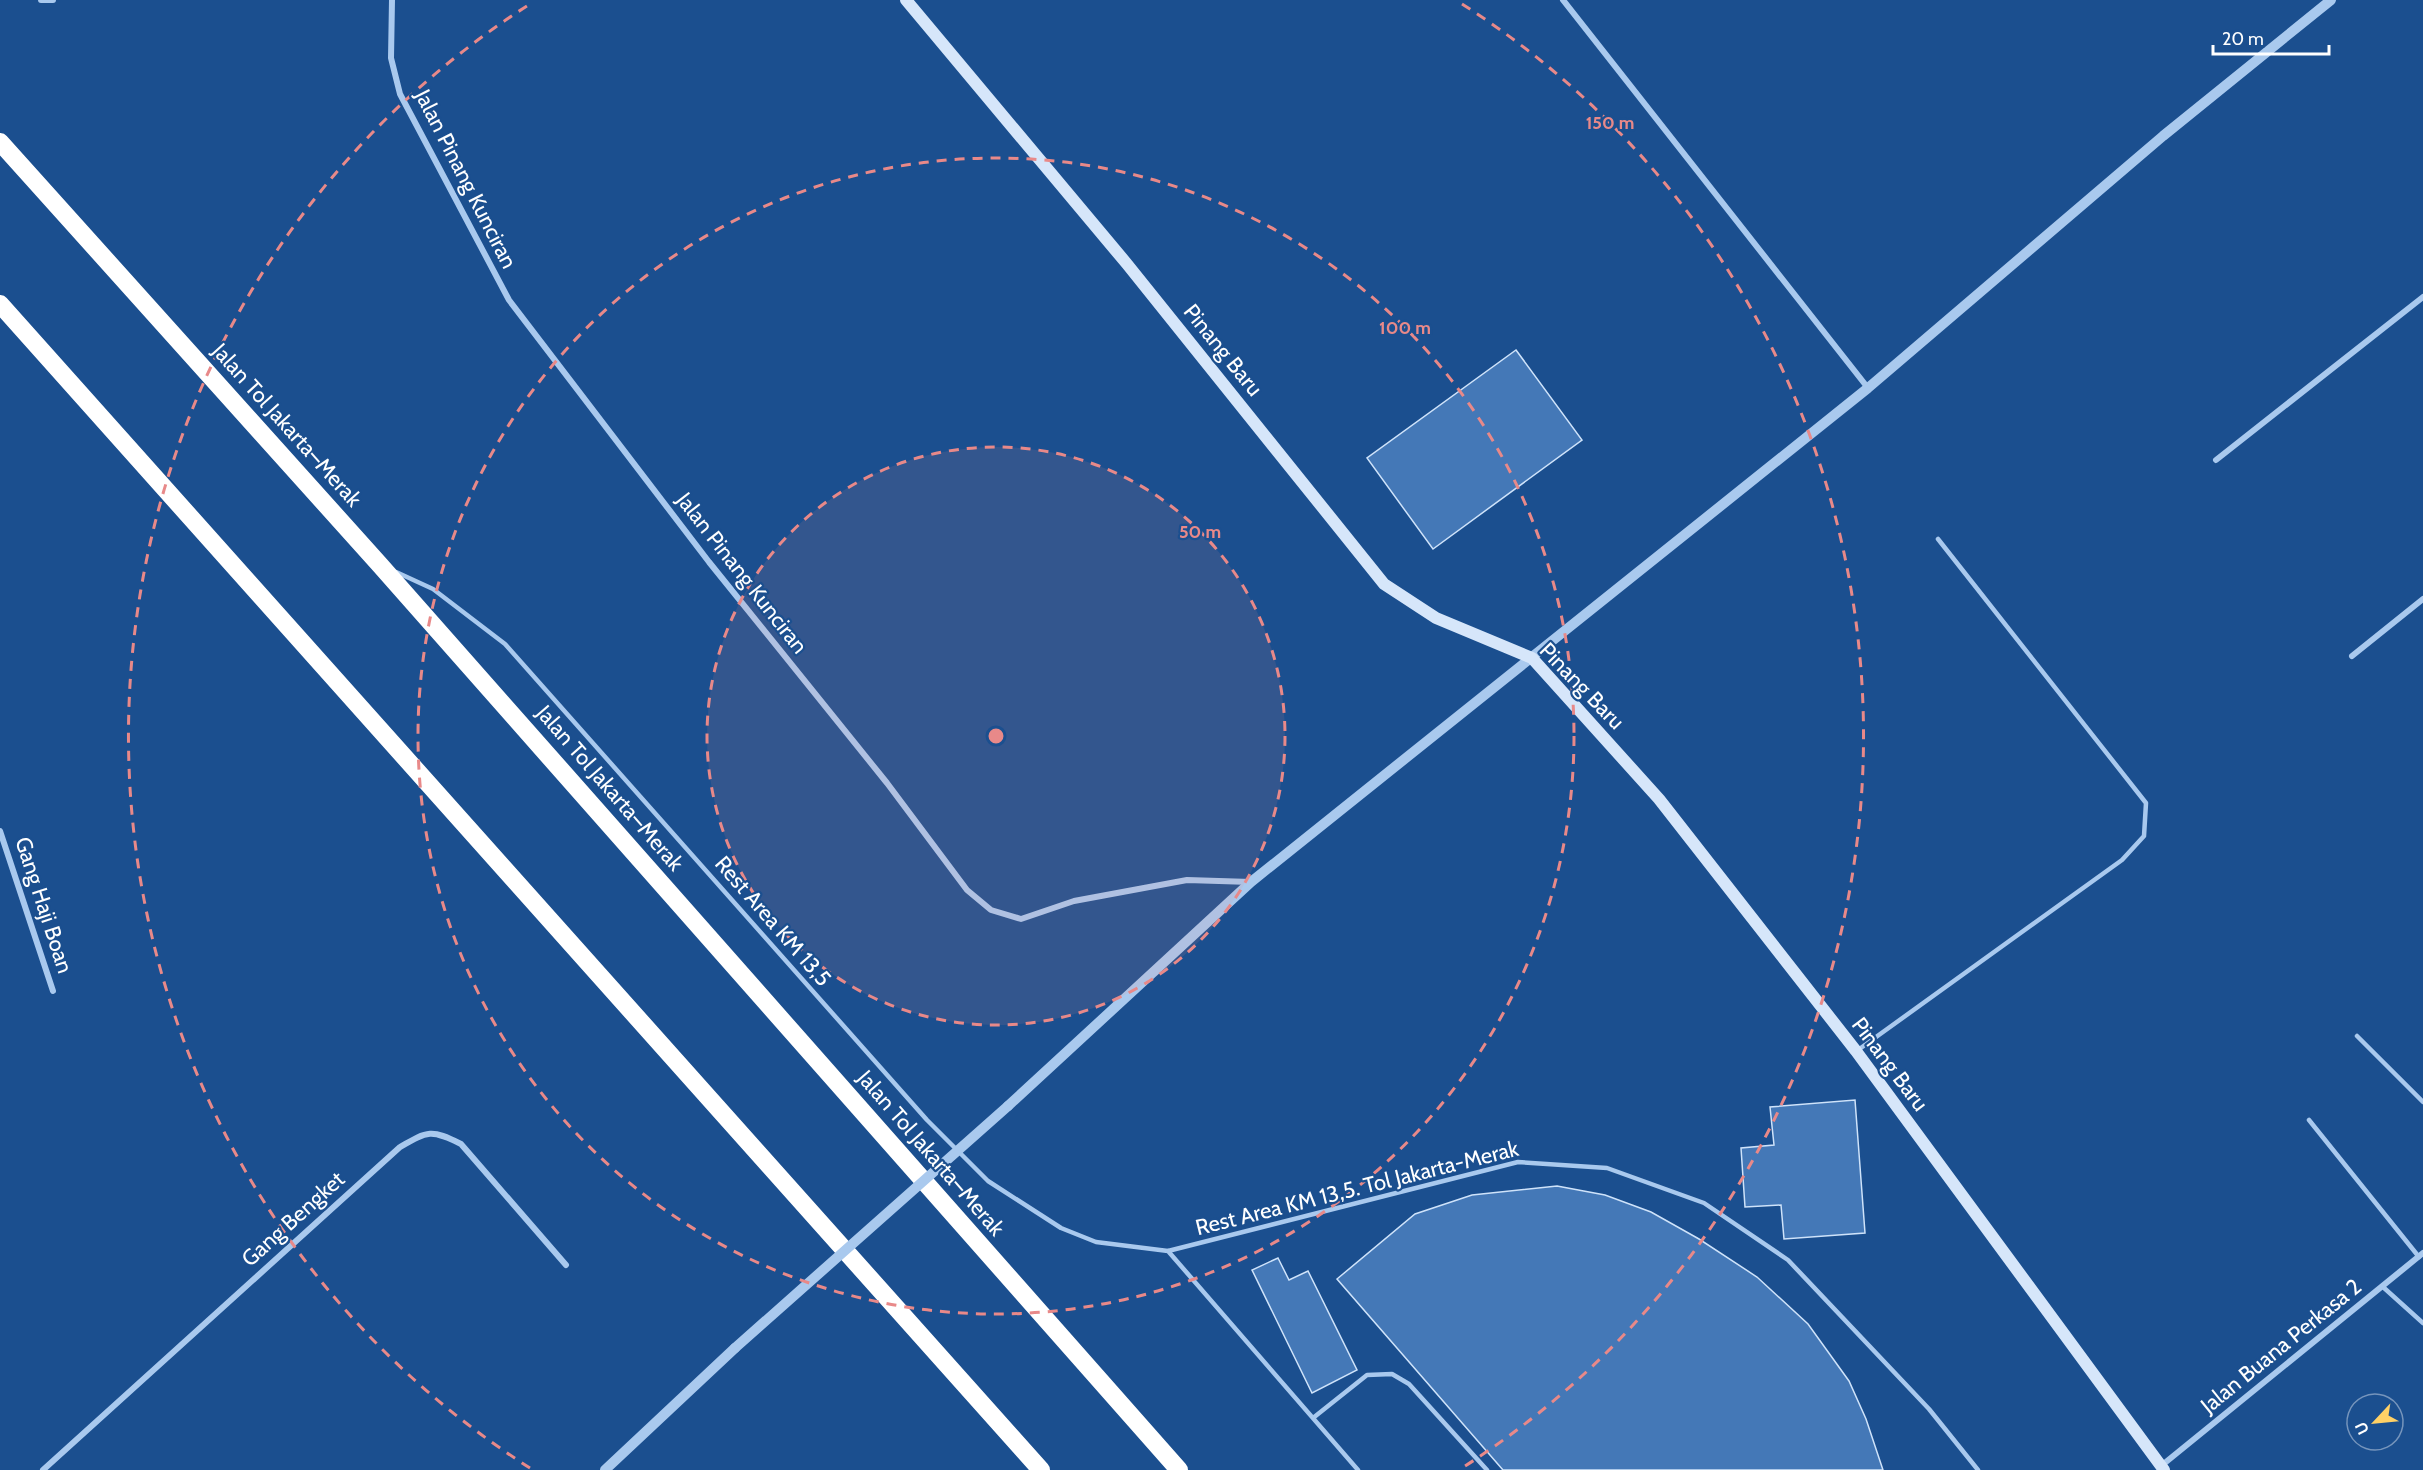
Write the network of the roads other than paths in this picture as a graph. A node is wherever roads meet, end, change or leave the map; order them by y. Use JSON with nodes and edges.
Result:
{"nodes":[{"id":1,"x":40,"y":0,"type":"edge"},
{"id":2,"x":53,"y":0,"type":"edge"},
{"id":3,"x":393,"y":0,"type":"edge"},
{"id":4,"x":906,"y":0,"type":"edge"},
{"id":5,"x":1563,"y":0,"type":"edge"},
{"id":6,"x":2331,"y":0,"type":"edge"},
{"id":7,"x":0,"y":142,"type":"edge"},
{"id":8,"x":2423,"y":297,"type":"edge"},
{"id":9,"x":0,"y":304,"type":"edge"},
{"id":10,"x":1868,"y":388,"type":"junction"},
{"id":11,"x":2216,"y":460,"type":"dead end"},
{"id":12,"x":1938,"y":539,"type":"dead end"},
{"id":13,"x":380,"y":565,"type":"junction"},
{"id":14,"x":2423,"y":599,"type":"edge"},
{"id":15,"x":2352,"y":656,"type":"dead end"},
{"id":16,"x":1532,"y":658,"type":"junction"},
{"id":17,"x":0,"y":831,"type":"edge"},
{"id":18,"x":1251,"y":882,"type":"junction"},
{"id":19,"x":53,"y":991,"type":"dead end"},
{"id":20,"x":2356,"y":1036,"type":"dead end"},
{"id":21,"x":1856,"y":1051,"type":"junction"},
{"id":22,"x":2423,"y":1102,"type":"edge"},
{"id":23,"x":2309,"y":1120,"type":"dead end"},
{"id":24,"x":1168,"y":1251,"type":"junction"},
{"id":25,"x":2421,"y":1255,"type":"edge"},
{"id":26,"x":566,"y":1265,"type":"dead end"},
{"id":27,"x":2383,"y":1287,"type":"junction"},
{"id":28,"x":2423,"y":1323,"type":"edge"},
{"id":29,"x":1313,"y":1418,"type":"junction"},
{"id":30,"x":2163,"y":1468,"type":"edge"},
{"id":31,"x":43,"y":1470,"type":"edge"},
{"id":32,"x":605,"y":1470,"type":"edge"},
{"id":33,"x":1041,"y":1470,"type":"edge"},
{"id":34,"x":1179,"y":1470,"type":"edge"},
{"id":35,"x":1358,"y":1470,"type":"edge"},
{"id":36,"x":1487,"y":1470,"type":"edge"},
{"id":37,"x":1978,"y":1470,"type":"edge"}],
"edges":[{"from":1,"to":2,"type":"street"},
{"from":3,"to":18,"type":"street","name":"Jalan Pinang Kunciran"},
{"from":4,"to":16,"type":"main road","name":"Pinang Baru"},
{"from":5,"to":10,"type":"street"},
{"from":6,"to":10,"type":"street"},
{"from":7,"to":13,"type":"highway","name":"Jalan Tol Jakarta–Merak"},
{"from":8,"to":11,"type":"street"},
{"from":9,"to":33,"type":"highway"},
{"from":10,"to":16,"type":"street"},
{"from":12,"to":21,"type":"lane"},
{"from":13,"to":24,"type":"lane","name":"Rest Area KM 13,5"},
{"from":13,"to":34,"type":"highway","name":"Jalan Tol Jakarta–Merak"},
{"from":14,"to":15,"type":"street"},
{"from":16,"to":18,"type":"street"},
{"from":16,"to":21,"type":"main road","name":"Pinang Baru"},
{"from":17,"to":19,"type":"street","name":"Gang Haji Boan"},
{"from":18,"to":32,"type":"street","bridge":true},
{"from":20,"to":22,"type":"lane"},
{"from":21,"to":30,"type":"main road","name":"Pinang Baru"},
{"from":23,"to":25,"type":"lane"},
{"from":24,"to":29,"type":"lane","name":"Rest Area KM 13,5. Tol Jakarta-Merak"},
{"from":24,"to":37,"type":"lane","name":"Rest Area KM 13,5. Tol Jakarta-Merak"},
{"from":25,"to":27,"type":"street","name":"Jalan Buana Perkasa 2"},
{"from":26,"to":31,"type":"street","name":"Gang Bengket"},
{"from":27,"to":28,"type":"lane"},
{"from":27,"to":30,"type":"street","name":"Jalan Buana Perkasa 2"},
{"from":29,"to":35,"type":"lane","name":"Rest Area KM 13,5. Tol Jakarta-Merak"},
{"from":29,"to":36,"type":"lane"}]}
